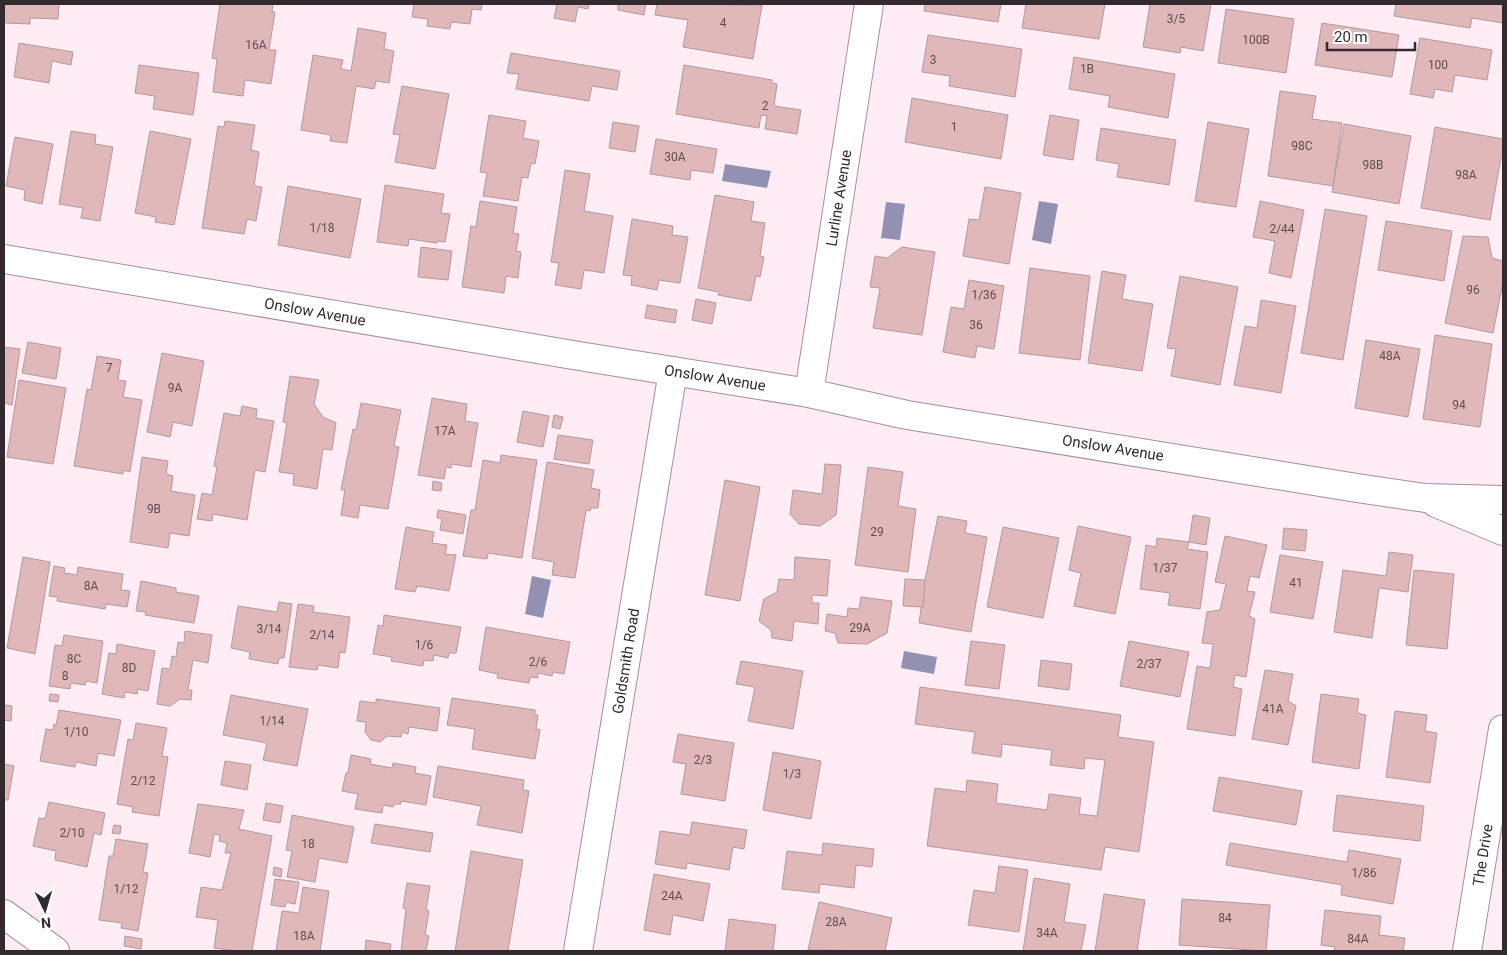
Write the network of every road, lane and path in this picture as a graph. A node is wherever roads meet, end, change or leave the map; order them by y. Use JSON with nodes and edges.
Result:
{"nodes":[{"id":1,"x":869,"y":4,"type":"edge"},
{"id":2,"x":4,"y":259,"type":"edge"},
{"id":3,"x":674,"y":371,"type":"junction"},
{"id":4,"x":809,"y":393,"type":"junction"},
{"id":5,"x":1425,"y":498,"type":"junction"},
{"id":6,"x":1503,"y":500,"type":"edge"},
{"id":7,"x":1503,"y":531,"type":"edge"},
{"id":8,"x":1503,"y":729,"type":"edge"},
{"id":9,"x":4,"y":914,"type":"edge"},
{"id":10,"x":55,"y":951,"type":"edge"},
{"id":11,"x":578,"y":951,"type":"edge"},
{"id":12,"x":1467,"y":951,"type":"edge"}],
"edges":[{"from":1,"to":4,"type":"street","name":"Lurline Avenue"},
{"from":2,"to":3,"type":"street","name":"Onslow Avenue"},
{"from":3,"to":4,"type":"street","name":"Onslow Avenue"},
{"from":3,"to":11,"type":"street","name":"Goldsmith Road"},
{"from":4,"to":5,"type":"street","name":"Onslow Avenue"},
{"from":5,"to":6,"type":"street","name":"Onslow Avenue"},
{"from":5,"to":7,"type":"street","name":"Onslow Avenue"},
{"from":8,"to":12,"type":"street","name":"The Drive"},
{"from":9,"to":10,"type":"street"}]}
